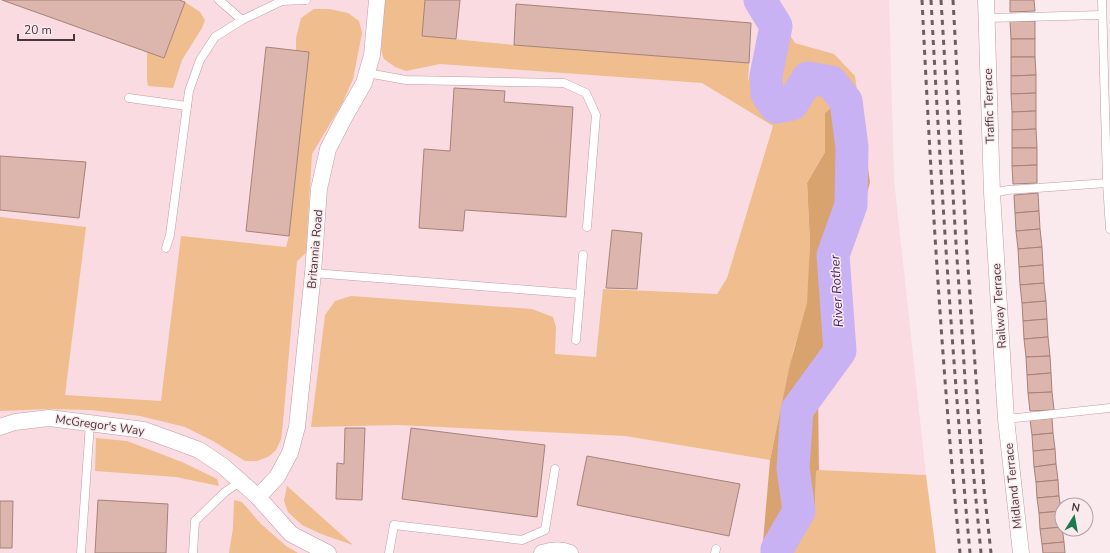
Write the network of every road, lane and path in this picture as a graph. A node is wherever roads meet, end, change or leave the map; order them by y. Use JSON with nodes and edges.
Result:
{"nodes":[{"id":1,"x":219,"y":0,"type":"edge"},
{"id":2,"x":306,"y":0,"type":"edge"},
{"id":3,"x":377,"y":0,"type":"edge"},
{"id":4,"x":986,"y":0,"type":"edge"},
{"id":5,"x":1102,"y":0,"type":"edge"},
{"id":6,"x":1102,"y":14,"type":"junction"},
{"id":7,"x":986,"y":18,"type":"junction"},
{"id":8,"x":242,"y":20,"type":"junction"},
{"id":9,"x":367,"y":73,"type":"junction"},
{"id":10,"x":129,"y":98,"type":"dead end"},
{"id":11,"x":187,"y":106,"type":"junction"},
{"id":12,"x":1107,"y":182,"type":"junction"},
{"id":13,"x":992,"y":193,"type":"junction"},
{"id":14,"x":587,"y":228,"type":"dead end"},
{"id":15,"x":1110,"y":229,"type":"edge"},
{"id":16,"x":166,"y":248,"type":"dead end"},
{"id":17,"x":583,"y":255,"type":"dead end"},
{"id":18,"x":313,"y":273,"type":"junction"},
{"id":19,"x":580,"y":294,"type":"junction"},
{"id":20,"x":576,"y":340,"type":"dead end"},
{"id":21,"x":1110,"y":408,"type":"edge"},
{"id":22,"x":1006,"y":419,"type":"junction"},
{"id":23,"x":90,"y":423,"type":"junction"},
{"id":24,"x":0,"y":427,"type":"edge"},
{"id":25,"x":555,"y":469,"type":"dead end"},
{"id":26,"x":241,"y":481,"type":"junction"},
{"id":27,"x":258,"y":497,"type":"junction"},
{"id":28,"x":81,"y":553,"type":"edge"},
{"id":29,"x":193,"y":553,"type":"edge"},
{"id":30,"x":328,"y":553,"type":"edge"},
{"id":31,"x":389,"y":553,"type":"edge"},
{"id":32,"x":542,"y":553,"type":"edge"},
{"id":33,"x":570,"y":553,"type":"edge"},
{"id":34,"x":1021,"y":553,"type":"edge"}],
"edges":[{"from":1,"to":8,"type":"lane"},
{"from":2,"to":8,"type":"lane"},
{"from":3,"to":9,"type":"street","name":"Britannia Road"},
{"from":4,"to":7,"type":"street","name":"Traffic Terrace"},
{"from":5,"to":6,"type":"lane"},
{"from":6,"to":7,"type":"lane"},
{"from":6,"to":12,"type":"lane"},
{"from":7,"to":13,"type":"street","name":"Traffic Terrace"},
{"from":8,"to":11,"type":"lane"},
{"from":9,"to":14,"type":"lane"},
{"from":9,"to":18,"type":"street","name":"Britannia Road"},
{"from":10,"to":11,"type":"lane"},
{"from":11,"to":16,"type":"lane"},
{"from":12,"to":13,"type":"lane"},
{"from":12,"to":15,"type":"lane"},
{"from":13,"to":22,"type":"street","name":"Railway Terrace"},
{"from":17,"to":19,"type":"lane"},
{"from":18,"to":19,"type":"lane"},
{"from":18,"to":27,"type":"street","name":"Britannia Road"},
{"from":19,"to":20,"type":"lane"},
{"from":21,"to":22,"type":"lane"},
{"from":22,"to":34,"type":"street","name":"Midland Terrace"},
{"from":23,"to":24,"type":"street","name":"McGregor's Way"},
{"from":23,"to":26,"type":"street","name":"McGregor's Way"},
{"from":23,"to":28,"type":"lane"},
{"from":25,"to":31,"type":"lane"},
{"from":26,"to":27,"type":"street","name":"McGregor's Way"},
{"from":26,"to":29,"type":"lane"},
{"from":27,"to":30,"type":"street","name":"McGregor's Way"},
{"from":32,"to":33,"type":"street"}]}
